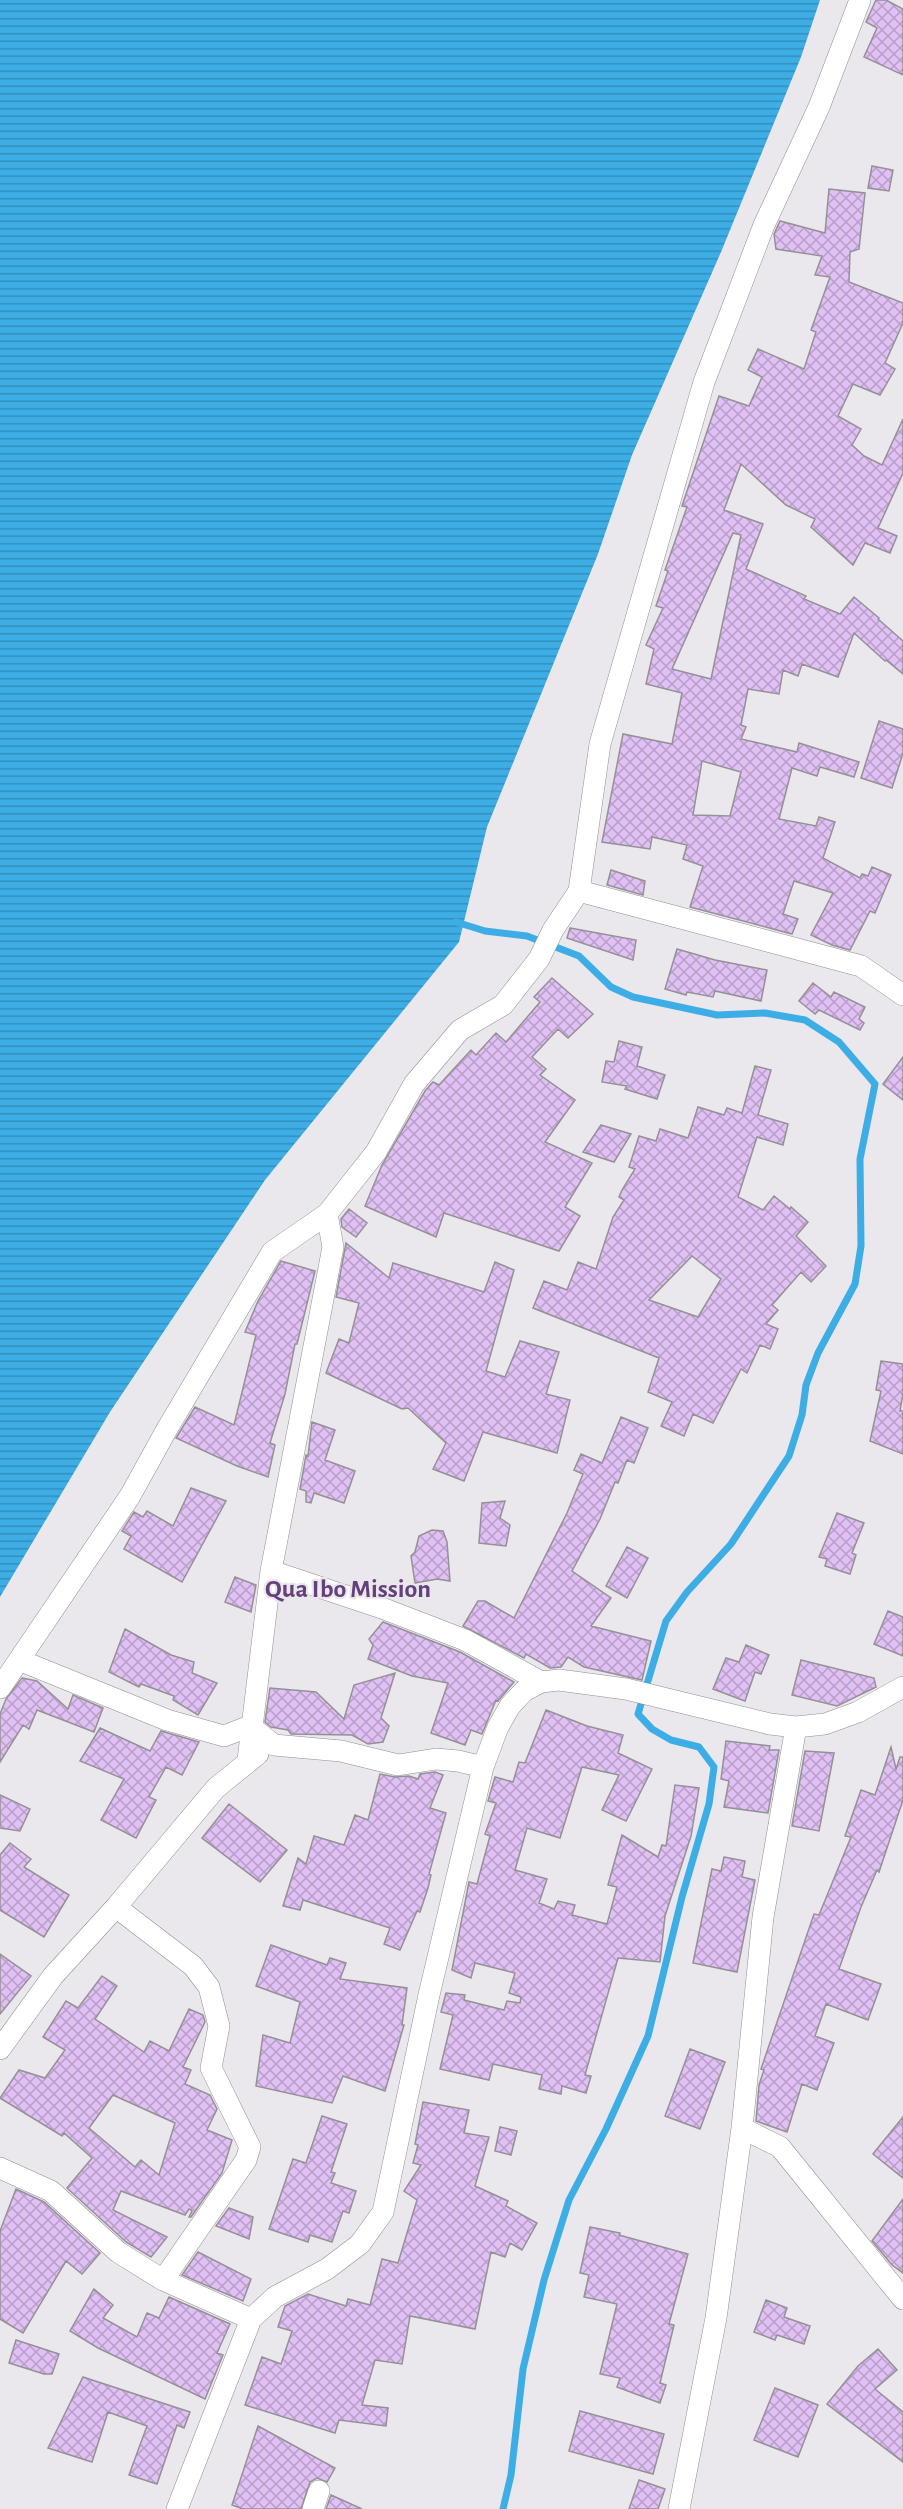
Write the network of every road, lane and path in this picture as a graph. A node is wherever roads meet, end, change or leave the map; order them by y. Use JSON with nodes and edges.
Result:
{"nodes":[{"id":1,"x":860,"y":0,"type":"edge"},
{"id":2,"x":579,"y":891,"type":"junction"},
{"id":3,"x":903,"y":994,"type":"edge"},
{"id":4,"x":327,"y":1214,"type":"junction"},
{"id":5,"x":271,"y":1571,"type":"junction"},
{"id":6,"x":19,"y":1660,"type":"junction"},
{"id":7,"x":541,"y":1682,"type":"junction"},
{"id":8,"x":903,"y":1687,"type":"edge"},
{"id":9,"x":0,"y":1688,"type":"edge"},
{"id":10,"x":250,"y":1726,"type":"junction"},
{"id":11,"x":796,"y":1726,"type":"junction"},
{"id":12,"x":274,"y":1745,"type":"junction"},
{"id":13,"x":248,"y":1760,"type":"junction"},
{"id":14,"x":483,"y":1767,"type":"junction"},
{"id":15,"x":116,"y":1907,"type":"junction"},
{"id":16,"x":0,"y":2049,"type":"edge"},
{"id":17,"x":742,"y":2128,"type":"junction"},
{"id":18,"x":0,"y":2168,"type":"edge"},
{"id":19,"x":163,"y":2280,"type":"junction"},
{"id":20,"x":903,"y":2299,"type":"edge"},
{"id":21,"x":251,"y":2319,"type":"junction"},
{"id":22,"x":177,"y":2509,"type":"edge"},
{"id":23,"x":679,"y":2509,"type":"edge"}],
"edges":[{"from":1,"to":2,"type":"street"},
{"from":2,"to":3,"type":"street"},
{"from":2,"to":4,"type":"street"},
{"from":4,"to":5,"type":"street"},
{"from":4,"to":6,"type":"street"},
{"from":5,"to":7,"type":"street"},
{"from":5,"to":10,"type":"street"},
{"from":6,"to":9,"type":"street"},
{"from":6,"to":10,"type":"street"},
{"from":7,"to":11,"type":"street"},
{"from":7,"to":14,"type":"street"},
{"from":8,"to":11,"type":"street"},
{"from":10,"to":12,"type":"street"},
{"from":10,"to":13,"type":"street"},
{"from":11,"to":17,"type":"street"},
{"from":12,"to":13,"type":"street"},
{"from":12,"to":14,"type":"street"},
{"from":13,"to":15,"type":"street"},
{"from":14,"to":21,"type":"street"},
{"from":15,"to":16,"type":"street"},
{"from":15,"to":19,"type":"street"},
{"from":17,"to":20,"type":"street"},
{"from":17,"to":23,"type":"street"},
{"from":18,"to":19,"type":"street"},
{"from":19,"to":21,"type":"street"},
{"from":21,"to":22,"type":"street"}]}
